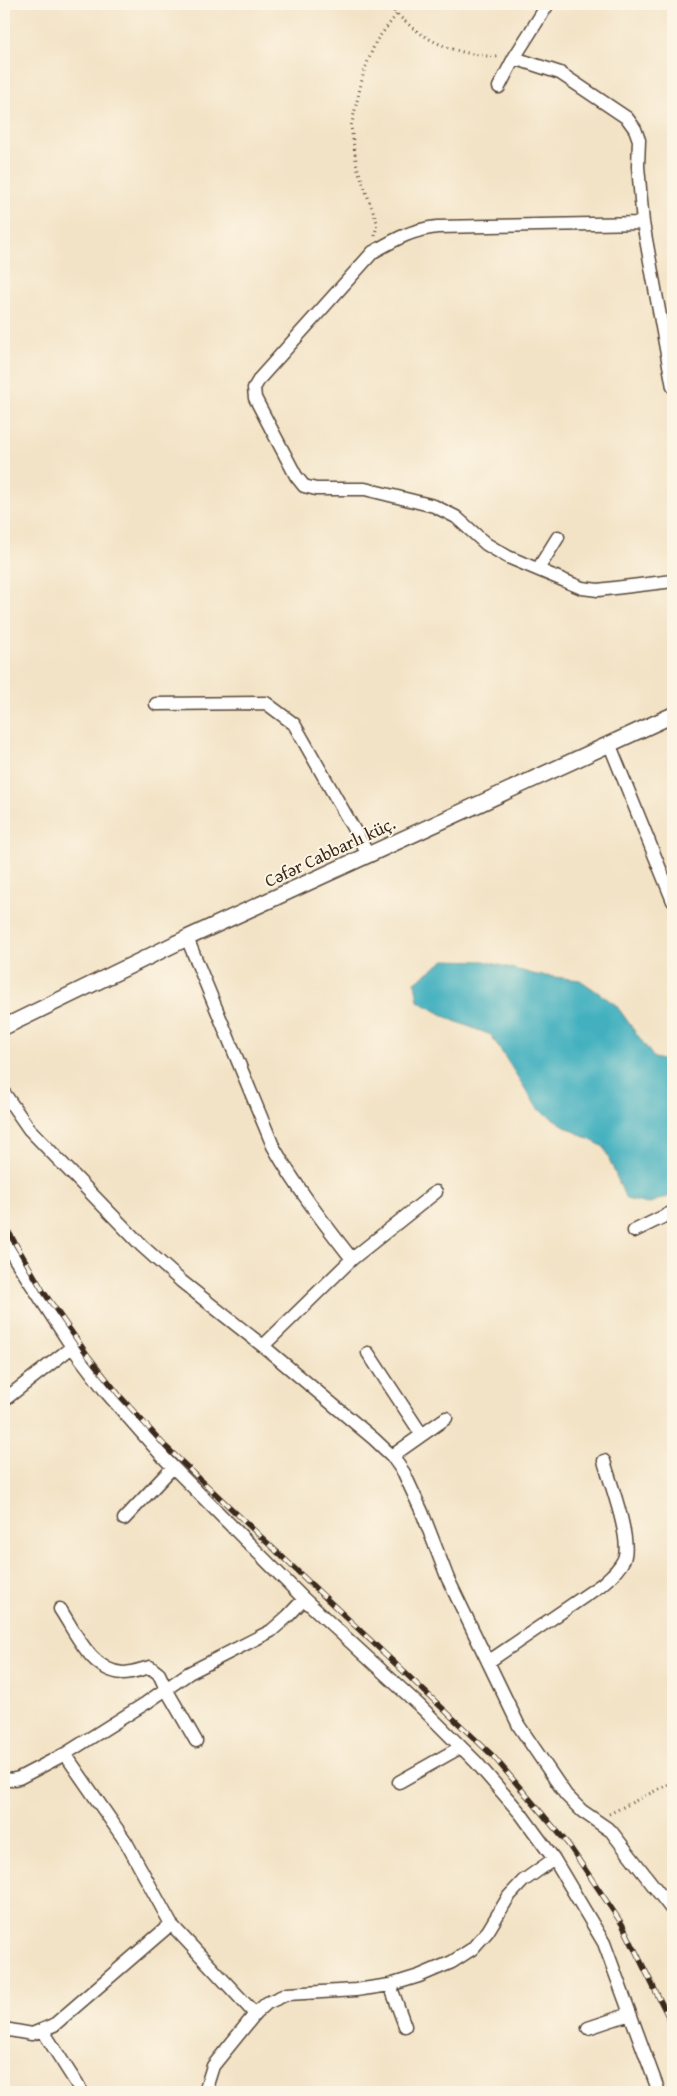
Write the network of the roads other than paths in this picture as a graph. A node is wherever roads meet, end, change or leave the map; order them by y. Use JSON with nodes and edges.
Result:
{"nodes":[{"id":1,"x":548,"y":4,"type":"edge"},
{"id":2,"x":514,"y":58,"type":"junction"},
{"id":3,"x":500,"y":86,"type":"dead end"},
{"id":4,"x":643,"y":223,"type":"junction"},
{"id":5,"x":673,"y":387,"type":"edge"},
{"id":6,"x":558,"y":537,"type":"dead end"},
{"id":7,"x":538,"y":569,"type":"junction"},
{"id":8,"x":673,"y":581,"type":"edge"},
{"id":9,"x":156,"y":704,"type":"dead end"},
{"id":10,"x":673,"y":715,"type":"edge"},
{"id":11,"x":609,"y":742,"type":"junction"},
{"id":12,"x":369,"y":856,"type":"junction"},
{"id":13,"x":673,"y":901,"type":"edge"},
{"id":14,"x":187,"y":938,"type":"junction"},
{"id":15,"x":4,"y":1026,"type":"edge"},
{"id":16,"x":4,"y":1093,"type":"edge"},
{"id":17,"x":436,"y":1192,"type":"dead end"},
{"id":18,"x":673,"y":1212,"type":"edge"},
{"id":19,"x":634,"y":1231,"type":"dead end"},
{"id":20,"x":4,"y":1242,"type":"edge"},
{"id":21,"x":352,"y":1259,"type":"junction"},
{"id":22,"x":263,"y":1346,"type":"junction"},
{"id":23,"x":72,"y":1347,"type":"junction"},
{"id":24,"x":368,"y":1353,"type":"dead end"},
{"id":25,"x":4,"y":1400,"type":"edge"},
{"id":26,"x":446,"y":1418,"type":"dead end"},
{"id":27,"x":422,"y":1435,"type":"junction"},
{"id":28,"x":392,"y":1456,"type":"junction"},
{"id":29,"x":604,"y":1461,"type":"dead end"},
{"id":30,"x":173,"y":1467,"type":"junction"},
{"id":31,"x":124,"y":1519,"type":"dead end"},
{"id":32,"x":304,"y":1599,"type":"junction"},
{"id":33,"x":60,"y":1609,"type":"dead end"},
{"id":34,"x":488,"y":1662,"type":"junction"},
{"id":35,"x":166,"y":1689,"type":"junction"},
{"id":36,"x":196,"y":1741,"type":"dead end"},
{"id":37,"x":460,"y":1747,"type":"junction"},
{"id":38,"x":65,"y":1754,"type":"junction"},
{"id":39,"x":4,"y":1778,"type":"edge"},
{"id":40,"x":399,"y":1782,"type":"dead end"},
{"id":41,"x":554,"y":1859,"type":"junction"},
{"id":42,"x":673,"y":1911,"type":"edge"},
{"id":43,"x":171,"y":1924,"type":"junction"},
{"id":44,"x":390,"y":1985,"type":"junction"},
{"id":45,"x":255,"y":2014,"type":"junction"},
{"id":46,"x":630,"y":2014,"type":"junction"},
{"id":47,"x":405,"y":2026,"type":"dead end"},
{"id":48,"x":588,"y":2028,"type":"dead end"},
{"id":49,"x":4,"y":2029,"type":"edge"},
{"id":50,"x":43,"y":2031,"type":"junction"},
{"id":51,"x":82,"y":2092,"type":"edge"},
{"id":52,"x":211,"y":2092,"type":"edge"},
{"id":53,"x":658,"y":2092,"type":"edge"}],
"edges":[{"from":1,"to":2,"type":"street"},
{"from":2,"to":3,"type":"street"},
{"from":2,"to":4,"type":"street"},
{"from":4,"to":5,"type":"street"},
{"from":4,"to":7,"type":"street"},
{"from":6,"to":7,"type":"street"},
{"from":7,"to":8,"type":"street"},
{"from":9,"to":12,"type":"street"},
{"from":10,"to":11,"type":"street","name":"Cəfər Cabbarlı küç."},
{"from":11,"to":12,"type":"street","name":"Cəfər Cabbarlı küç."},
{"from":11,"to":13,"type":"street"},
{"from":12,"to":14,"type":"street","name":"Cəfər Cabbarlı küç."},
{"from":14,"to":15,"type":"street","name":"Cəfər Cabbarlı küç."},
{"from":14,"to":21,"type":"street"},
{"from":16,"to":22,"type":"street"},
{"from":17,"to":21,"type":"street"},
{"from":18,"to":19,"type":"street"},
{"from":20,"to":23,"type":"street"},
{"from":21,"to":22,"type":"street"},
{"from":22,"to":28,"type":"street"},
{"from":23,"to":25,"type":"street"},
{"from":23,"to":30,"type":"street"},
{"from":24,"to":27,"type":"street"},
{"from":26,"to":27,"type":"street"},
{"from":27,"to":28,"type":"street"},
{"from":28,"to":34,"type":"street"},
{"from":29,"to":34,"type":"street"},
{"from":30,"to":31,"type":"street"},
{"from":30,"to":32,"type":"street"},
{"from":32,"to":35,"type":"street"},
{"from":32,"to":37,"type":"street"},
{"from":33,"to":35,"type":"street"},
{"from":34,"to":42,"type":"street"},
{"from":35,"to":36,"type":"street"},
{"from":35,"to":38,"type":"street"},
{"from":37,"to":40,"type":"street"},
{"from":37,"to":41,"type":"street"},
{"from":38,"to":39,"type":"street"},
{"from":38,"to":43,"type":"street"},
{"from":41,"to":44,"type":"street"},
{"from":41,"to":46,"type":"street"},
{"from":43,"to":45,"type":"street"},
{"from":43,"to":50,"type":"street"},
{"from":44,"to":45,"type":"street"},
{"from":44,"to":47,"type":"street"},
{"from":45,"to":52,"type":"street"},
{"from":46,"to":48,"type":"street"},
{"from":46,"to":53,"type":"street"},
{"from":49,"to":50,"type":"street"},
{"from":50,"to":51,"type":"street"}]}
